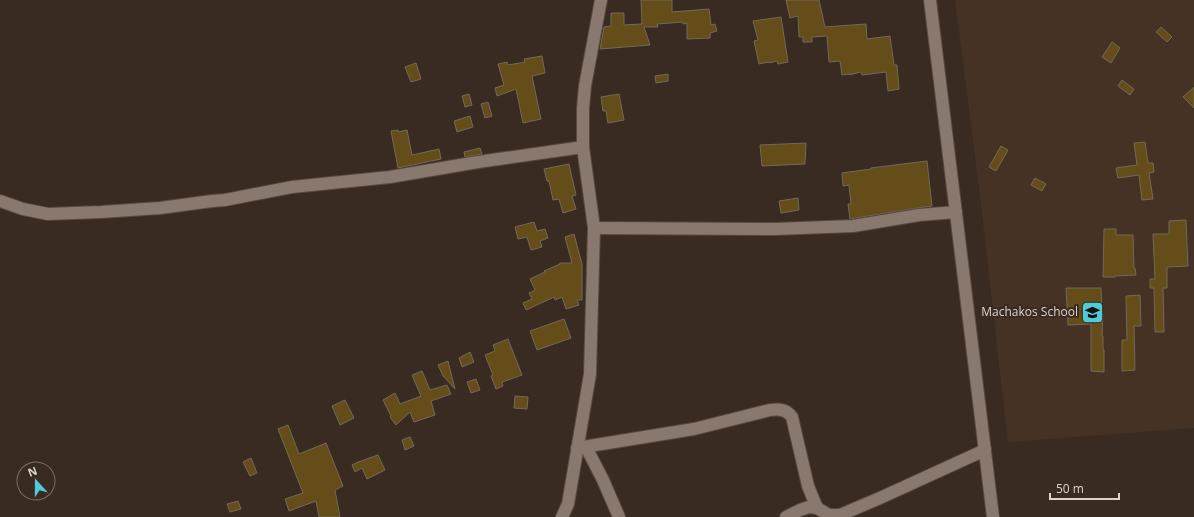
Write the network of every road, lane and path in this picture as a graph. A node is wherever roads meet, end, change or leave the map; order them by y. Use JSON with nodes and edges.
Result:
{"nodes":[{"id":1,"x":601,"y":0,"type":"edge"},
{"id":2,"x":930,"y":0,"type":"edge"},
{"id":3,"x":583,"y":147,"type":"junction"},
{"id":4,"x":0,"y":201,"type":"edge"},
{"id":5,"x":956,"y":212,"type":"junction"},
{"id":6,"x":594,"y":228,"type":"junction"},
{"id":7,"x":582,"y":447,"type":"junction"},
{"id":8,"x":985,"y":450,"type":"junction"},
{"id":9,"x":817,"y":508,"type":"junction"},
{"id":10,"x":562,"y":517,"type":"edge"},
{"id":11,"x":619,"y":517,"type":"edge"},
{"id":12,"x":786,"y":517,"type":"edge"},
{"id":13,"x":994,"y":517,"type":"edge"}],
"edges":[{"from":1,"to":3,"type":"street"},
{"from":2,"to":5,"type":"street"},
{"from":3,"to":4,"type":"street"},
{"from":3,"to":6,"type":"street"},
{"from":5,"to":6,"type":"street"},
{"from":5,"to":8,"type":"street"},
{"from":6,"to":7,"type":"street"},
{"from":7,"to":9,"type":"street"},
{"from":7,"to":10,"type":"street"},
{"from":7,"to":11,"type":"street"},
{"from":8,"to":9,"type":"street"},
{"from":8,"to":13,"type":"street"},
{"from":9,"to":12,"type":"street"}]}
